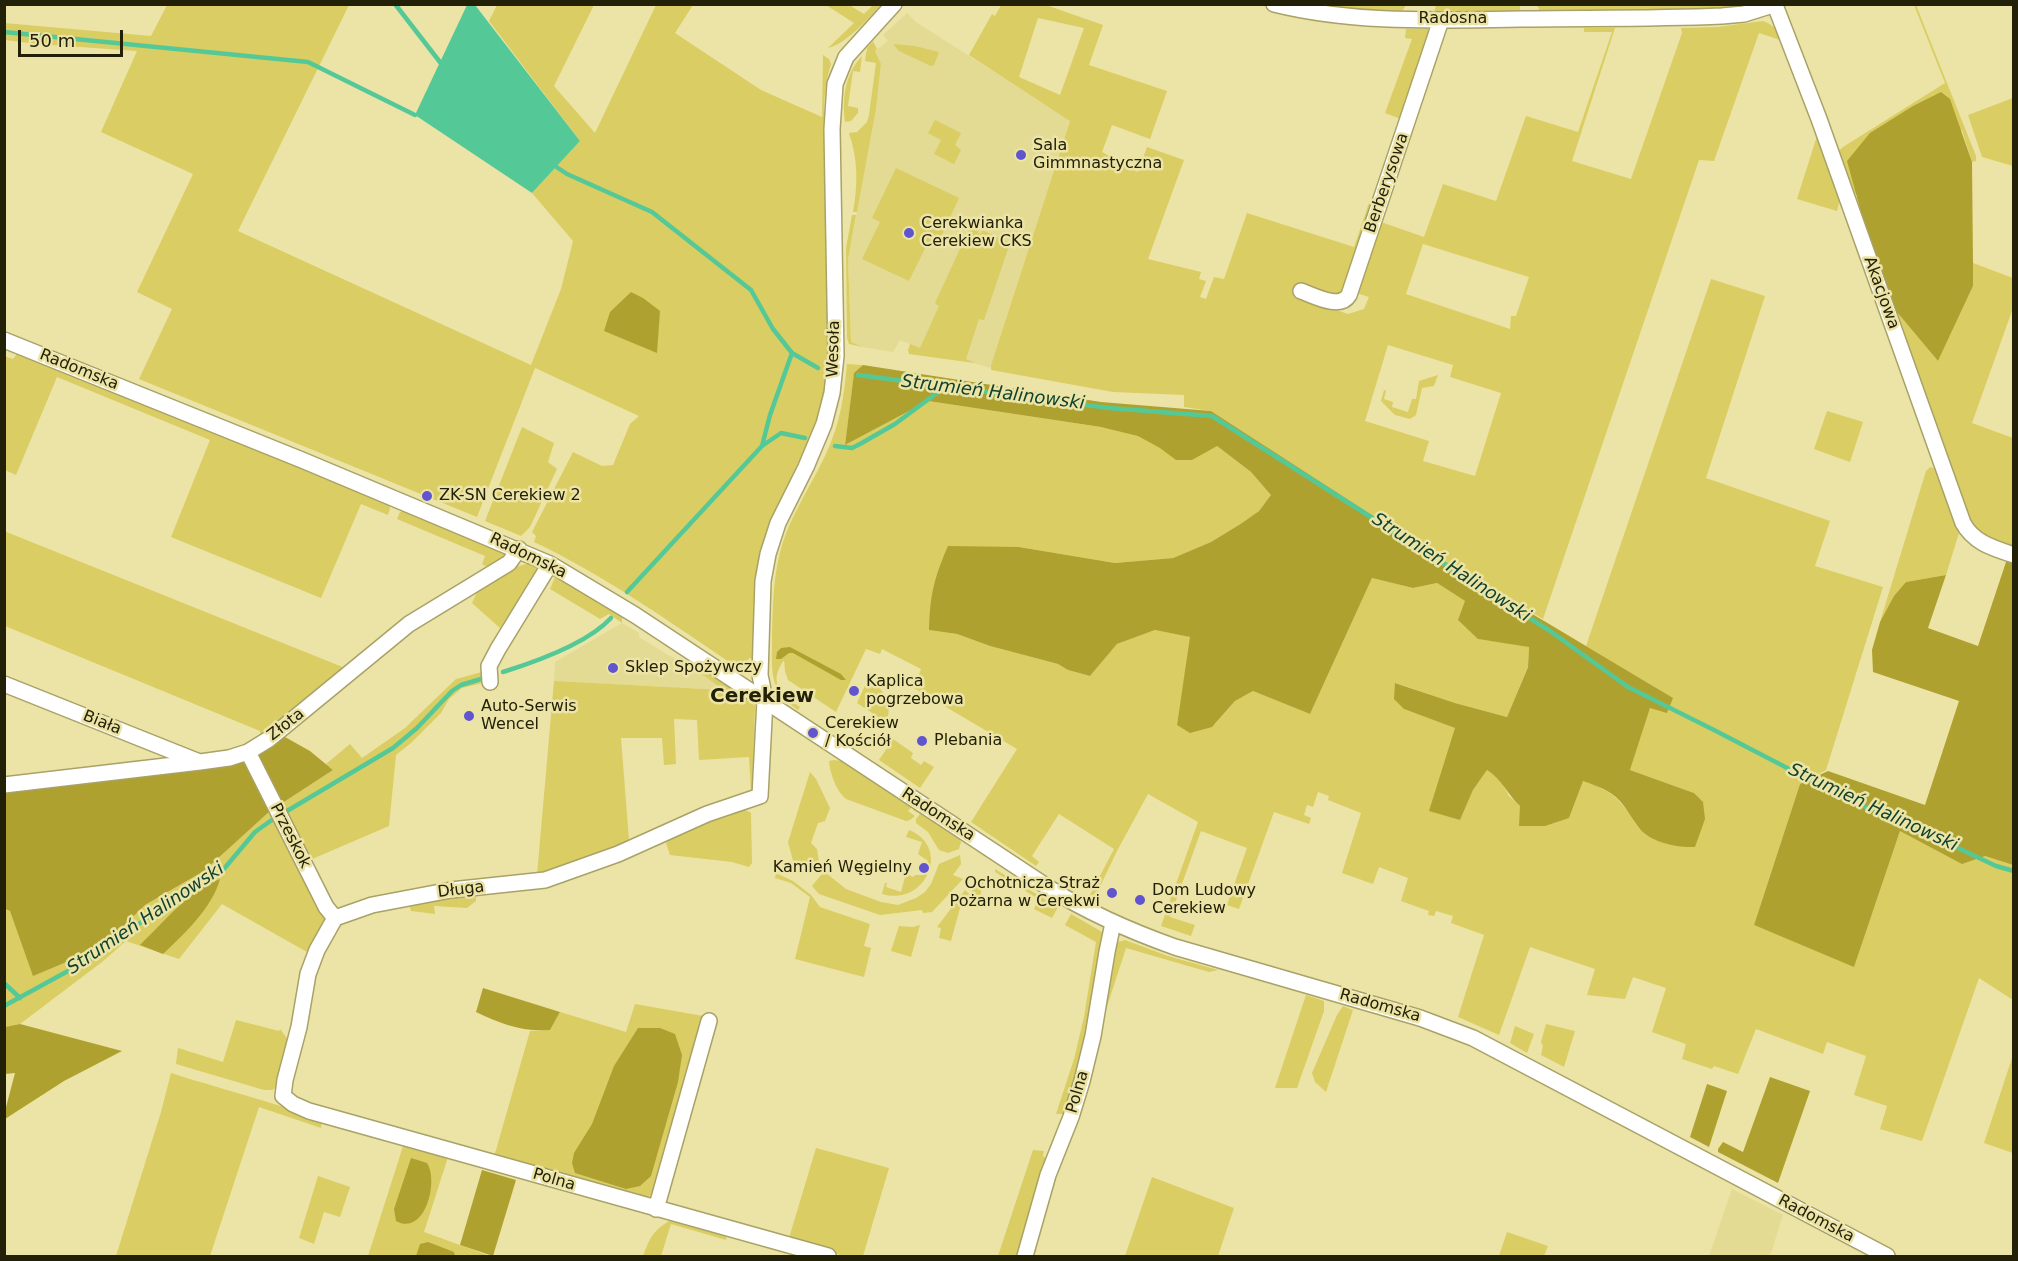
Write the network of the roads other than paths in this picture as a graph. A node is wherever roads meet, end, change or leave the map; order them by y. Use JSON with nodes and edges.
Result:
{"nodes":[{"id":1,"x":894,"y":4,"type":"edge"},
{"id":2,"x":1274,"y":4,"type":"edge"},
{"id":3,"x":1776,"y":5,"type":"edge"},
{"id":4,"x":1441,"y":20,"type":"junction"},
{"id":5,"x":1301,"y":291,"type":"dead end"},
{"id":6,"x":4,"y":340,"type":"edge"},
{"id":7,"x":519,"y":549,"type":"junction"},
{"id":8,"x":2013,"y":555,"type":"edge"},
{"id":9,"x":550,"y":564,"type":"junction"},
{"id":10,"x":490,"y":682,"type":"dead end"},
{"id":11,"x":4,"y":684,"type":"edge"},
{"id":12,"x":765,"y":700,"type":"junction"},
{"id":13,"x":248,"y":752,"type":"junction"},
{"id":14,"x":200,"y":762,"type":"junction"},
{"id":15,"x":4,"y":785,"type":"edge"},
{"id":16,"x":760,"y":796,"type":"joint"},
{"id":17,"x":335,"y":918,"type":"junction"},
{"id":18,"x":1113,"y":923,"type":"junction"},
{"id":19,"x":709,"y":1020,"type":"dead end"},
{"id":20,"x":656,"y":1209,"type":"junction"},
{"id":21,"x":1883,"y":1256,"type":"edge"},
{"id":22,"x":828,"y":1257,"type":"edge"},
{"id":23,"x":1024,"y":1257,"type":"edge"}],
"edges":[{"from":1,"to":12,"type":"street","name":"Wesoła"},
{"from":2,"to":4,"type":"street","name":"Radosna"},
{"from":3,"to":4,"type":"street","name":"Radosna"},
{"from":3,"to":8,"type":"street","name":"Akacjowa"},
{"from":4,"to":5,"type":"street","name":"Berberysowa"},
{"from":6,"to":7,"type":"street","name":"Radomska"},
{"from":7,"to":9,"type":"street","name":"Radomska"},
{"from":7,"to":13,"type":"street","name":"Złota"},
{"from":9,"to":10,"type":"street"},
{"from":9,"to":12,"type":"street","name":"Radomska"},
{"from":11,"to":14,"type":"street","name":"Biała"},
{"from":12,"to":16,"type":"street","name":"Wesoła"},
{"from":12,"to":18,"type":"street","name":"Radomska"},
{"from":13,"to":14,"type":"street","name":"Złota"},
{"from":13,"to":17,"type":"street","name":"Przeskok"},
{"from":14,"to":15,"type":"street","name":"Złota"},
{"from":16,"to":17,"type":"street","name":"Długa"},
{"from":17,"to":20,"type":"street","name":"Polna"},
{"from":18,"to":21,"type":"street","name":"Radomska"},
{"from":18,"to":23,"type":"street","name":"Polna"},
{"from":19,"to":20,"type":"street"},
{"from":20,"to":22,"type":"street","name":"Polna"}]}
